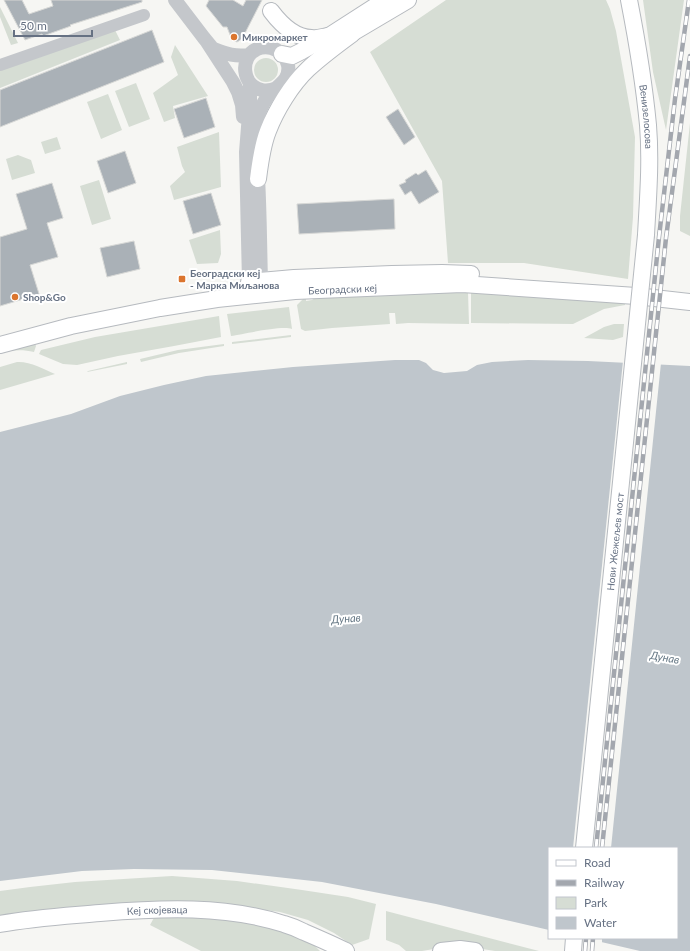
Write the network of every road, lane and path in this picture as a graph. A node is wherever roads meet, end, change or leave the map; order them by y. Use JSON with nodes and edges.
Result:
{"nodes":[{"id":1,"x":176,"y":0,"type":"edge"},
{"id":2,"x":385,"y":0,"type":"edge"},
{"id":3,"x":408,"y":0,"type":"edge"},
{"id":4,"x":623,"y":0,"type":"edge"},
{"id":5,"x":629,"y":0,"type":"edge"},
{"id":6,"x":271,"y":10,"type":"dead end"},
{"id":7,"x":144,"y":15,"type":"dead end"},
{"id":8,"x":635,"y":30,"type":"junction"},
{"id":9,"x":352,"y":34,"type":"junction"},
{"id":10,"x":329,"y":36,"type":"junction"},
{"id":11,"x":210,"y":45,"type":"junction"},
{"id":12,"x":282,"y":54,"type":"junction"},
{"id":13,"x":249,"y":55,"type":"junction"},
{"id":14,"x":0,"y":65,"type":"edge"},
{"id":15,"x":248,"y":80,"type":"junction"},
{"id":16,"x":282,"y":83,"type":"junction"},
{"id":17,"x":246,"y":140,"type":"junction"},
{"id":18,"x":258,"y":179,"type":"junction"},
{"id":19,"x":646,"y":235,"type":"joint"},
{"id":20,"x":255,"y":286,"type":"junction"},
{"id":21,"x":690,"y":291,"type":"edge"},
{"id":22,"x":690,"y":302,"type":"edge"},
{"id":23,"x":0,"y":344,"type":"edge"},
{"id":24,"x":584,"y":847,"type":"edge"},
{"id":25,"x":0,"y":924,"type":"edge"},
{"id":26,"x":312,"y":935,"type":"junction"},
{"id":27,"x":574,"y":939,"type":"edge"},
{"id":28,"x":330,"y":951,"type":"edge"},
{"id":29,"x":346,"y":951,"type":"edge"},
{"id":30,"x":441,"y":951,"type":"edge"},
{"id":31,"x":475,"y":951,"type":"edge"},
{"id":32,"x":573,"y":951,"type":"edge"}],
"edges":[{"from":1,"to":11,"type":"street"},
{"from":2,"to":10,"type":"main road"},
{"from":3,"to":9,"type":"main road"},
{"from":4,"to":8,"type":"main road"},
{"from":5,"to":8,"type":"main road","name":"Венизелосова"},
{"from":6,"to":10,"type":"main road"},
{"from":7,"to":14,"type":"street"},
{"from":8,"to":19,"type":"main road","name":"Венизелосова"},
{"from":9,"to":16,"type":"main road"},
{"from":9,"to":18,"type":"main road"},
{"from":10,"to":12,"type":"main road"},
{"from":11,"to":13,"type":"street"},
{"from":11,"to":15,"type":"street"},
{"from":11,"to":17,"type":"street"},
{"from":12,"to":13,"type":"street"},
{"from":12,"to":16,"type":"street"},
{"from":13,"to":15,"type":"street"},
{"from":15,"to":16,"type":"street"},
{"from":15,"to":17,"type":"street"},
{"from":16,"to":18,"type":"street"},
{"from":17,"to":20,"type":"street"},
{"from":18,"to":20,"type":"street"},
{"from":19,"to":24,"type":"main road","name":"Нови Жежељев мост","bridge":true},
{"from":20,"to":21,"type":"main road","name":"Београдски кеј"},
{"from":20,"to":22,"type":"main road","name":"Београдски кеј"},
{"from":20,"to":23,"type":"main road","name":"Београдски кеј"},
{"from":25,"to":26,"type":"main road","name":"Кеј скојеваца"},
{"from":26,"to":28,"type":"main road","name":"Кеј скојеваца"},
{"from":26,"to":29,"type":"main road","name":"Кеј скојеваца"},
{"from":27,"to":32,"type":"main road"},
{"from":30,"to":31,"type":"main road"}]}
